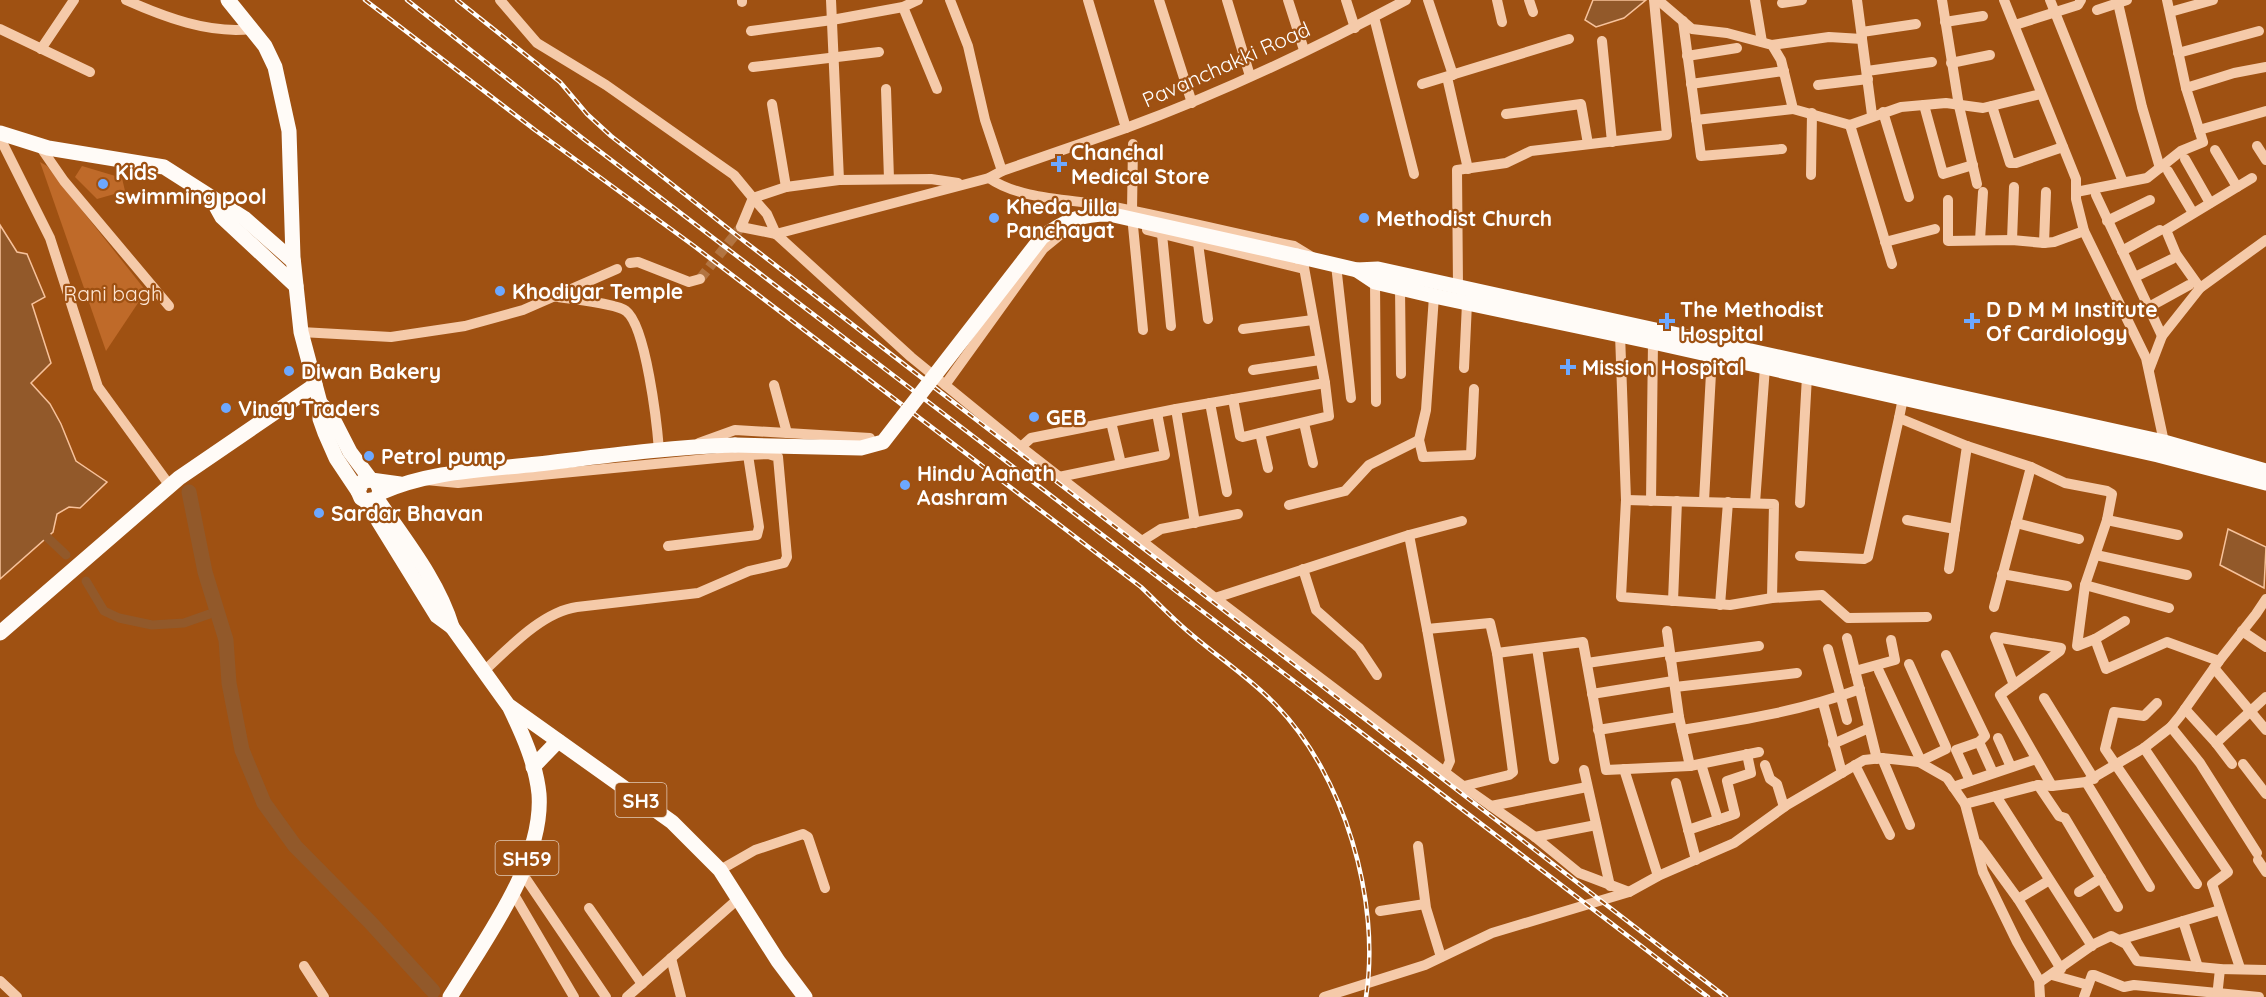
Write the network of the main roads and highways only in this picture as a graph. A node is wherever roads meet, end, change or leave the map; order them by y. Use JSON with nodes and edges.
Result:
{"nodes":[{"id":1,"x":228,"y":0,"type":"edge"},
{"id":2,"x":0,"y":133,"type":"edge"},
{"id":3,"x":211,"y":196,"type":"junction"},
{"id":4,"x":293,"y":261,"type":"junction"},
{"id":5,"x":1357,"y":270,"type":"junction"},
{"id":6,"x":296,"y":286,"type":"junction"},
{"id":7,"x":315,"y":385,"type":"junction"},
{"id":8,"x":2266,"y":471,"type":"edge"},
{"id":9,"x":2266,"y":483,"type":"edge"},
{"id":10,"x":371,"y":491,"type":"junction"},
{"id":11,"x":0,"y":633,"type":"edge"},
{"id":12,"x":508,"y":705,"type":"junction"},
{"id":13,"x":558,"y":741,"type":"junction"},
{"id":14,"x":533,"y":767,"type":"junction"},
{"id":15,"x":450,"y":997,"type":"edge"},
{"id":16,"x":805,"y":997,"type":"edge"}],
"edges":[{"from":1,"to":4,"type":"main road"},
{"from":2,"to":3,"type":"main road"},
{"from":3,"to":4,"type":"main road"},
{"from":3,"to":6,"type":"main road"},
{"from":4,"to":6,"type":"main road"},
{"from":5,"to":8,"type":"main road"},
{"from":5,"to":9,"type":"main road"},
{"from":5,"to":10,"type":"main road","bridge":true},
{"from":6,"to":7,"type":"main road"},
{"from":7,"to":10,"type":"main road"},
{"from":7,"to":11,"type":"main road"},
{"from":10,"to":12,"type":"main road","number":"SH3"},
{"from":12,"to":13,"type":"main road","number":"SH3"},
{"from":12,"to":14,"type":"main road","number":"SH59"},
{"from":13,"to":14,"type":"main road"},
{"from":13,"to":16,"type":"main road","number":"SH3"},
{"from":14,"to":15,"type":"main road","number":"SH59"}]}
